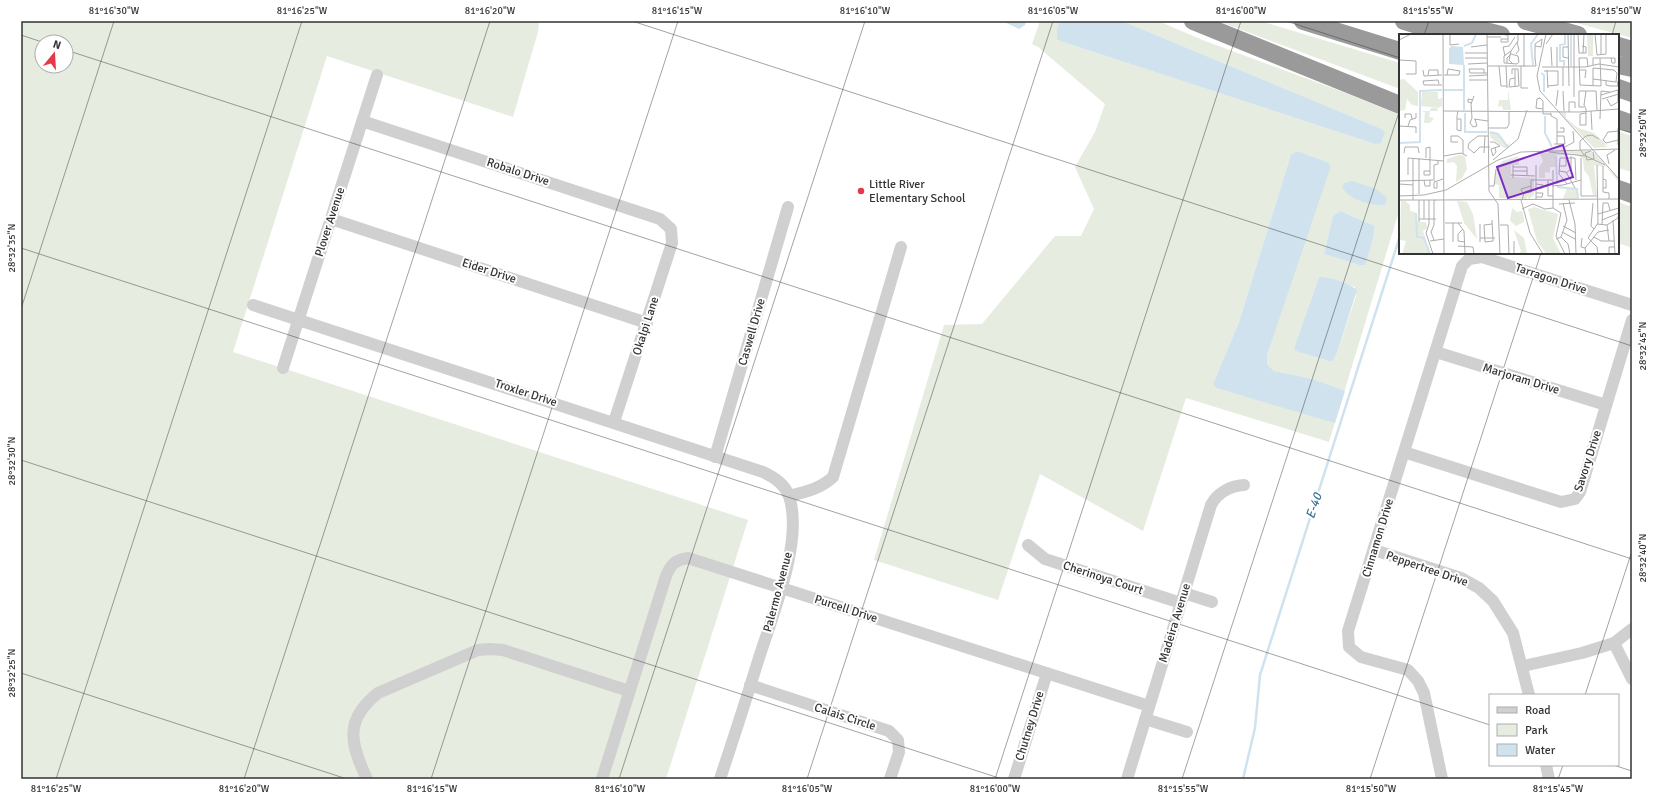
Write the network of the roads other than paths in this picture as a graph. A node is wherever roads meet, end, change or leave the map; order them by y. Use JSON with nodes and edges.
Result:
{"nodes":[{"id":1,"x":1193,"y":21,"type":"edge"},
{"id":2,"x":1303,"y":21,"type":"edge"},
{"id":3,"x":1404,"y":21,"type":"edge"},
{"id":4,"x":1446,"y":21,"type":"edge"},
{"id":5,"x":1526,"y":21,"type":"edge"},
{"id":6,"x":1446,"y":34,"type":"edge"},
{"id":7,"x":1497,"y":34,"type":"edge"},
{"id":8,"x":1574,"y":34,"type":"edge"},
{"id":9,"x":1619,"y":46,"type":"edge"},
{"id":10,"x":1632,"y":50,"type":"edge"},
{"id":11,"x":1399,"y":51,"type":"edge"},
{"id":12,"x":1619,"y":65,"type":"edge"},
{"id":13,"x":1632,"y":68,"type":"edge"},
{"id":14,"x":1319,"y":72,"type":"junction"},
{"id":15,"x":377,"y":75,"type":"dead end"},
{"id":16,"x":1619,"y":88,"type":"edge"},
{"id":17,"x":1632,"y":93,"type":"edge"},
{"id":18,"x":1399,"y":100,"type":"edge"},
{"id":19,"x":1399,"y":105,"type":"edge"},
{"id":20,"x":1619,"y":119,"type":"edge"},
{"id":21,"x":362,"y":121,"type":"junction"},
{"id":22,"x":1632,"y":124,"type":"edge"},
{"id":23,"x":1619,"y":177,"type":"edge"},
{"id":24,"x":1632,"y":182,"type":"edge"},
{"id":25,"x":1619,"y":189,"type":"edge"},
{"id":26,"x":1632,"y":194,"type":"edge"},
{"id":27,"x":788,"y":207,"type":"dead end"},
{"id":28,"x":331,"y":219,"type":"junction"},
{"id":29,"x":671,"y":229,"type":"joint"},
{"id":30,"x":901,"y":247,"type":"dead end"},
{"id":31,"x":1469,"y":259,"type":"joint"},
{"id":32,"x":253,"y":305,"type":"dead end"},
{"id":33,"x":1632,"y":305,"type":"edge"},
{"id":34,"x":298,"y":320,"type":"junction"},
{"id":35,"x":1632,"y":320,"type":"edge"},
{"id":36,"x":646,"y":323,"type":"junction"},
{"id":37,"x":1436,"y":352,"type":"junction"},
{"id":38,"x":283,"y":368,"type":"dead end"},
{"id":39,"x":1606,"y":405,"type":"junction"},
{"id":40,"x":614,"y":422,"type":"junction"},
{"id":41,"x":1404,"y":452,"type":"junction"},
{"id":42,"x":715,"y":457,"type":"junction"},
{"id":43,"x":1244,"y":485,"type":"dead end"},
{"id":44,"x":789,"y":496,"type":"junction"},
{"id":45,"x":1028,"y":545,"type":"dead end"},
{"id":46,"x":1374,"y":550,"type":"junction"},
{"id":47,"x":781,"y":589,"type":"junction"},
{"id":48,"x":1183,"y":598,"type":"junction"},
{"id":49,"x":1212,"y":602,"type":"dead end"},
{"id":50,"x":1632,"y":629,"type":"edge"},
{"id":51,"x":1614,"y":643,"type":"junction"},
{"id":52,"x":1523,"y":666,"type":"junction"},
{"id":53,"x":1047,"y":674,"type":"junction"},
{"id":54,"x":1632,"y":679,"type":"edge"},
{"id":55,"x":750,"y":685,"type":"junction"},
{"id":56,"x":629,"y":691,"type":"junction"},
{"id":57,"x":1529,"y":694,"type":"edge"},
{"id":58,"x":1149,"y":706,"type":"junction"},
{"id":59,"x":1146,"y":719,"type":"junction"},
{"id":60,"x":1187,"y":732,"type":"dead end"},
{"id":61,"x":1546,"y":766,"type":"edge"},
{"id":62,"x":367,"y":779,"type":"edge"},
{"id":63,"x":602,"y":779,"type":"edge"},
{"id":64,"x":720,"y":779,"type":"edge"},
{"id":65,"x":890,"y":779,"type":"edge"},
{"id":66,"x":1014,"y":779,"type":"edge"},
{"id":67,"x":1127,"y":779,"type":"edge"},
{"id":68,"x":1442,"y":779,"type":"edge"},
{"id":69,"x":1549,"y":779,"type":"edge"}],
"edges":[{"from":1,"to":14,"type":"highway"},
{"from":2,"to":11,"type":"highway"},
{"from":3,"to":6,"type":"highway"},
{"from":4,"to":7,"type":"highway"},
{"from":5,"to":8,"type":"highway"},
{"from":9,"to":10,"type":"highway"},
{"from":12,"to":13,"type":"highway"},
{"from":14,"to":18,"type":"highway"},
{"from":14,"to":19,"type":"highway"},
{"from":15,"to":21,"type":"street","name":"Plover Avenue"},
{"from":16,"to":17,"type":"highway"},
{"from":20,"to":22,"type":"highway"},
{"from":21,"to":28,"type":"street","name":"Plover Avenue"},
{"from":21,"to":29,"type":"street","name":"Robalo Drive"},
{"from":23,"to":24,"type":"highway"},
{"from":25,"to":26,"type":"highway"},
{"from":27,"to":42,"type":"street","name":"Caswell Drive"},
{"from":28,"to":34,"type":"street","name":"Plover Avenue"},
{"from":28,"to":36,"type":"street","name":"Eider Drive"},
{"from":29,"to":36,"type":"street","name":"Okalpi Lane"},
{"from":30,"to":44,"type":"street"},
{"from":31,"to":33,"type":"street","name":"Tarragon Drive"},
{"from":31,"to":37,"type":"street","name":"Cinnamon Drive"},
{"from":32,"to":34,"type":"street","name":"Troxler Drive"},
{"from":34,"to":38,"type":"street","name":"Plover Avenue"},
{"from":34,"to":40,"type":"street","name":"Troxler Drive"},
{"from":35,"to":39,"type":"street","name":"Savory Drive"},
{"from":36,"to":40,"type":"street","name":"Okalpi Lane"},
{"from":37,"to":39,"type":"street","name":"Marjoram Drive"},
{"from":37,"to":41,"type":"street","name":"Cinnamon Drive"},
{"from":39,"to":41,"type":"street","name":"Savory Drive"},
{"from":40,"to":42,"type":"street","name":"Troxler Drive"},
{"from":41,"to":46,"type":"street","name":"Cinnamon Drive"},
{"from":42,"to":44,"type":"street","name":"Troxler Drive"},
{"from":43,"to":48,"type":"street","name":"Madeira Avenue"},
{"from":44,"to":47,"type":"street","name":"Palermo Avenue"},
{"from":45,"to":48,"type":"street","name":"Cherinoya Court"},
{"from":46,"to":52,"type":"street","name":"Peppertree Drive"},
{"from":46,"to":68,"type":"street","name":"Cinnamon Drive"},
{"from":47,"to":53,"type":"street","name":"Purcell Drive"},
{"from":47,"to":55,"type":"street","name":"Palermo Avenue"},
{"from":47,"to":56,"type":"street","name":"Purcell Drive"},
{"from":48,"to":49,"type":"street","name":"Cherinoya Court"},
{"from":48,"to":58,"type":"street","name":"Madeira Avenue"},
{"from":50,"to":51,"type":"street"},
{"from":51,"to":52,"type":"street"},
{"from":51,"to":54,"type":"street"},
{"from":52,"to":57,"type":"street","name":"Peppertree Drive"},
{"from":53,"to":58,"type":"street","name":"Purcell Drive"},
{"from":53,"to":66,"type":"street","name":"Chutney Drive"},
{"from":55,"to":64,"type":"street","name":"Palermo Avenue"},
{"from":55,"to":65,"type":"street","name":"Calais Circle"},
{"from":56,"to":62,"type":"street"},
{"from":56,"to":63,"type":"street","name":"Purcell Drive"},
{"from":58,"to":59,"type":"street","name":"Madeira Avenue"},
{"from":59,"to":60,"type":"street"},
{"from":59,"to":67,"type":"street","name":"Madeira Avenue"},
{"from":61,"to":69,"type":"street"}]}
